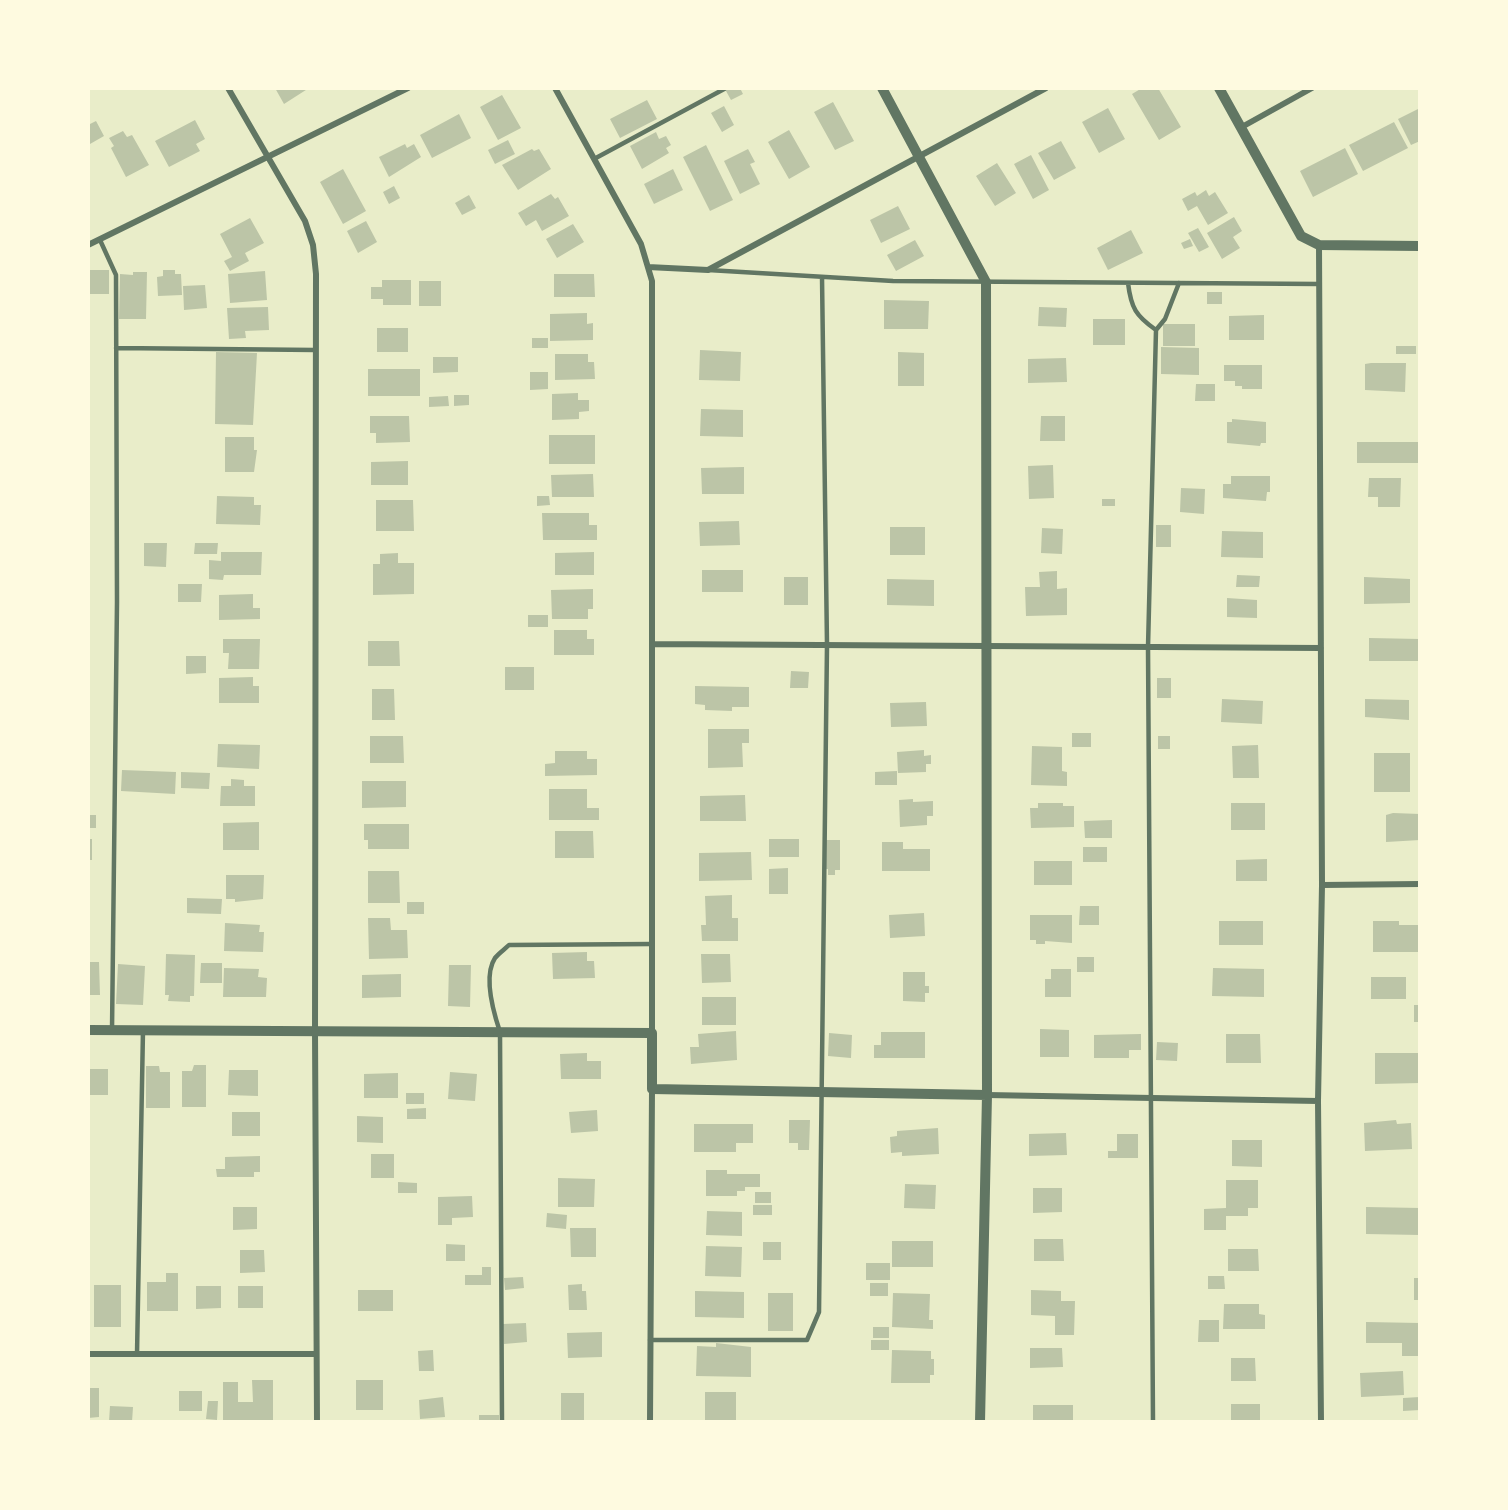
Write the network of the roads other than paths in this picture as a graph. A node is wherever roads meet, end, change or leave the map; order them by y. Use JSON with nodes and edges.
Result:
{"nodes":[{"id":1,"x":228,"y":88,"type":"edge"},
{"id":2,"x":408,"y":88,"type":"edge"},
{"id":3,"x":555,"y":88,"type":"edge"},
{"id":4,"x":726,"y":88,"type":"edge"},
{"id":5,"x":882,"y":88,"type":"edge"},
{"id":6,"x":1046,"y":88,"type":"edge"},
{"id":7,"x":1219,"y":88,"type":"edge"},
{"id":8,"x":1312,"y":88,"type":"edge"},
{"id":9,"x":1240,"y":128,"type":"junction"},
{"id":10,"x":919,"y":157,"type":"junction"},
{"id":11,"x":267,"y":158,"type":"junction"},
{"id":12,"x":594,"y":159,"type":"junction"},
{"id":13,"x":100,"y":240,"type":"junction"},
{"id":14,"x":88,"y":245,"type":"edge"},
{"id":15,"x":1319,"y":245,"type":"junction"},
{"id":16,"x":1419,"y":246,"type":"edge"},
{"id":17,"x":648,"y":267,"type":"junction"},
{"id":18,"x":708,"y":270,"type":"junction"},
{"id":19,"x":822,"y":277,"type":"junction"},
{"id":20,"x":986,"y":282,"type":"junction"},
{"id":21,"x":1128,"y":283,"type":"junction"},
{"id":22,"x":1179,"y":283,"type":"junction"},
{"id":23,"x":1319,"y":284,"type":"junction"},
{"id":24,"x":1156,"y":330,"type":"junction"},
{"id":25,"x":116,"y":348,"type":"junction"},
{"id":26,"x":315,"y":350,"type":"junction"},
{"id":27,"x":652,"y":644,"type":"junction"},
{"id":28,"x":827,"y":645,"type":"junction"},
{"id":29,"x":986,"y":646,"type":"junction"},
{"id":30,"x":1148,"y":647,"type":"junction"},
{"id":31,"x":1321,"y":648,"type":"junction"},
{"id":32,"x":1419,"y":884,"type":"edge"},
{"id":33,"x":1322,"y":885,"type":"junction"},
{"id":34,"x":652,"y":944,"type":"junction"},
{"id":35,"x":88,"y":1030,"type":"edge"},
{"id":36,"x":112,"y":1030,"type":"junction"},
{"id":37,"x":143,"y":1030,"type":"junction"},
{"id":38,"x":315,"y":1031,"type":"junction"},
{"id":39,"x":500,"y":1032,"type":"junction"},
{"id":40,"x":652,"y":1033,"type":"junction"},
{"id":41,"x":652,"y":1089,"type":"junction"},
{"id":42,"x":822,"y":1092,"type":"junction"},
{"id":43,"x":987,"y":1095,"type":"junction"},
{"id":44,"x":1152,"y":1098,"type":"junction"},
{"id":45,"x":1318,"y":1101,"type":"junction"},
{"id":46,"x":650,"y":1340,"type":"junction"},
{"id":47,"x":88,"y":1354,"type":"edge"},
{"id":48,"x":137,"y":1354,"type":"junction"},
{"id":49,"x":316,"y":1354,"type":"junction"},
{"id":50,"x":317,"y":1422,"type":"edge"},
{"id":51,"x":502,"y":1422,"type":"edge"},
{"id":52,"x":650,"y":1422,"type":"edge"},
{"id":53,"x":980,"y":1422,"type":"edge"},
{"id":54,"x":1153,"y":1422,"type":"edge"},
{"id":55,"x":1321,"y":1422,"type":"edge"}],
"edges":[{"from":1,"to":11,"type":"street"},
{"from":2,"to":11,"type":"street"},
{"from":3,"to":12,"type":"street"},
{"from":4,"to":12,"type":"lane"},
{"from":5,"to":10,"type":"street"},
{"from":6,"to":10,"type":"street"},
{"from":7,"to":9,"type":"street"},
{"from":8,"to":9,"type":"street"},
{"from":9,"to":15,"type":"street"},
{"from":10,"to":18,"type":"street"},
{"from":10,"to":20,"type":"street"},
{"from":11,"to":13,"type":"street"},
{"from":11,"to":26,"type":"street"},
{"from":12,"to":17,"type":"street"},
{"from":13,"to":14,"type":"street"},
{"from":13,"to":25,"type":"lane"},
{"from":15,"to":16,"type":"street"},
{"from":15,"to":23,"type":"street"},
{"from":17,"to":18,"type":"street"},
{"from":17,"to":27,"type":"street"},
{"from":18,"to":19,"type":"lane"},
{"from":19,"to":20,"type":"lane"},
{"from":19,"to":28,"type":"lane"},
{"from":20,"to":21,"type":"lane"},
{"from":20,"to":29,"type":"street"},
{"from":21,"to":22,"type":"lane"},
{"from":21,"to":24,"type":"lane"},
{"from":22,"to":23,"type":"lane"},
{"from":22,"to":24,"type":"lane"},
{"from":23,"to":31,"type":"street"},
{"from":24,"to":30,"type":"lane"},
{"from":25,"to":26,"type":"lane"},
{"from":25,"to":36,"type":"lane"},
{"from":26,"to":38,"type":"street"},
{"from":27,"to":28,"type":"street"},
{"from":27,"to":34,"type":"street"},
{"from":28,"to":29,"type":"street"},
{"from":28,"to":42,"type":"lane"},
{"from":29,"to":30,"type":"street"},
{"from":29,"to":43,"type":"street"},
{"from":30,"to":31,"type":"street"},
{"from":30,"to":44,"type":"lane"},
{"from":31,"to":33,"type":"street"},
{"from":32,"to":33,"type":"street"},
{"from":33,"to":45,"type":"street"},
{"from":34,"to":39,"type":"lane"},
{"from":34,"to":40,"type":"street"},
{"from":35,"to":36,"type":"street"},
{"from":36,"to":37,"type":"street"},
{"from":37,"to":38,"type":"street"},
{"from":37,"to":48,"type":"lane"},
{"from":38,"to":39,"type":"street"},
{"from":38,"to":49,"type":"street"},
{"from":39,"to":40,"type":"street"},
{"from":39,"to":51,"type":"lane"},
{"from":40,"to":41,"type":"street"},
{"from":41,"to":42,"type":"street"},
{"from":41,"to":46,"type":"street"},
{"from":42,"to":43,"type":"street"},
{"from":42,"to":46,"type":"lane"},
{"from":43,"to":44,"type":"street"},
{"from":43,"to":53,"type":"street"},
{"from":44,"to":45,"type":"street"},
{"from":44,"to":54,"type":"lane"},
{"from":45,"to":55,"type":"street"},
{"from":46,"to":52,"type":"street"},
{"from":47,"to":48,"type":"street"},
{"from":48,"to":49,"type":"street"},
{"from":49,"to":50,"type":"street"}]}
